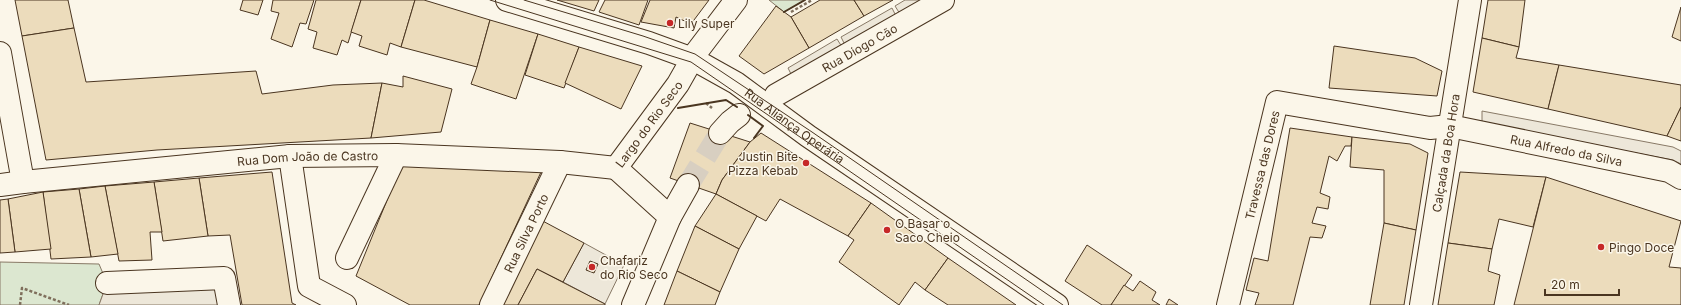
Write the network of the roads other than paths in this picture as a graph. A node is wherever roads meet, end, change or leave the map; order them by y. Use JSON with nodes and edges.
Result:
{"nodes":[{"id":1,"x":507,"y":0,"type":"edge"},
{"id":2,"x":736,"y":0,"type":"edge"},
{"id":3,"x":943,"y":0,"type":"edge"},
{"id":4,"x":1470,"y":0,"type":"edge"},
{"id":5,"x":0,"y":52,"type":"edge"},
{"id":6,"x":693,"y":59,"type":"junction"},
{"id":7,"x":776,"y":95,"type":"dead end"},
{"id":8,"x":739,"y":115,"type":"dead end"},
{"id":9,"x":1450,"y":126,"type":"junction"},
{"id":10,"x":720,"y":133,"type":"tunnel mouth"},
{"id":11,"x":396,"y":155,"type":"junction"},
{"id":12,"x":290,"y":156,"type":"junction"},
{"id":13,"x":560,"y":162,"type":"junction"},
{"id":14,"x":616,"y":168,"type":"junction"},
{"id":15,"x":1681,"y":178,"type":"edge"},
{"id":16,"x":23,"y":182,"type":"junction"},
{"id":17,"x":0,"y":185,"type":"edge"},
{"id":18,"x":688,"y":185,"type":"tunnel mouth"},
{"id":19,"x":670,"y":217,"type":"junction"},
{"id":20,"x":347,"y":258,"type":"dead end"},
{"id":21,"x":107,"y":283,"type":"dead end"},
{"id":22,"x":1054,"y":304,"type":"edge"},
{"id":23,"x":229,"y":305,"type":"edge"},
{"id":24,"x":346,"y":305,"type":"edge"},
{"id":25,"x":491,"y":305,"type":"edge"},
{"id":26,"x":633,"y":305,"type":"edge"},
{"id":27,"x":1228,"y":305,"type":"edge"},
{"id":28,"x":1421,"y":305,"type":"edge"}],
"edges":[{"from":1,"to":6,"type":"street","name":"Rua Aliança Operária"},
{"from":2,"to":6,"type":"street","name":"Largo do Rio Seco"},
{"from":3,"to":7,"type":"street","name":"Rua Diogo Cão"},
{"from":4,"to":9,"type":"street","name":"Calçada da Boa Hora"},
{"from":5,"to":16,"type":"street"},
{"from":6,"to":14,"type":"street","name":"Largo do Rio Seco"},
{"from":6,"to":22,"type":"street","name":"Rua Aliança Operária"},
{"from":8,"to":10,"type":"street"},
{"from":9,"to":15,"type":"street","name":"Rua Alfredo da Silva"},
{"from":9,"to":27,"type":"street","name":"Travessa das Dores"},
{"from":9,"to":28,"type":"street","name":"Calçada da Boa Hora"},
{"from":11,"to":12,"type":"street","name":"Rua Dom João de Castro"},
{"from":11,"to":13,"type":"street","name":"Rua Dom João de Castro"},
{"from":11,"to":20,"type":"street"},
{"from":12,"to":16,"type":"street","name":"Rua Dom João de Castro"},
{"from":12,"to":24,"type":"street"},
{"from":13,"to":14,"type":"street","name":"Rua Dom João de Castro"},
{"from":13,"to":25,"type":"street","name":"Rua Silva Porto"},
{"from":14,"to":19,"type":"street","name":"Largo do Rio Seco"},
{"from":16,"to":17,"type":"street","name":"Rua Dom João de Castro"},
{"from":18,"to":19,"type":"street"},
{"from":19,"to":26,"type":"street"},
{"from":21,"to":23,"type":"street"}]}
